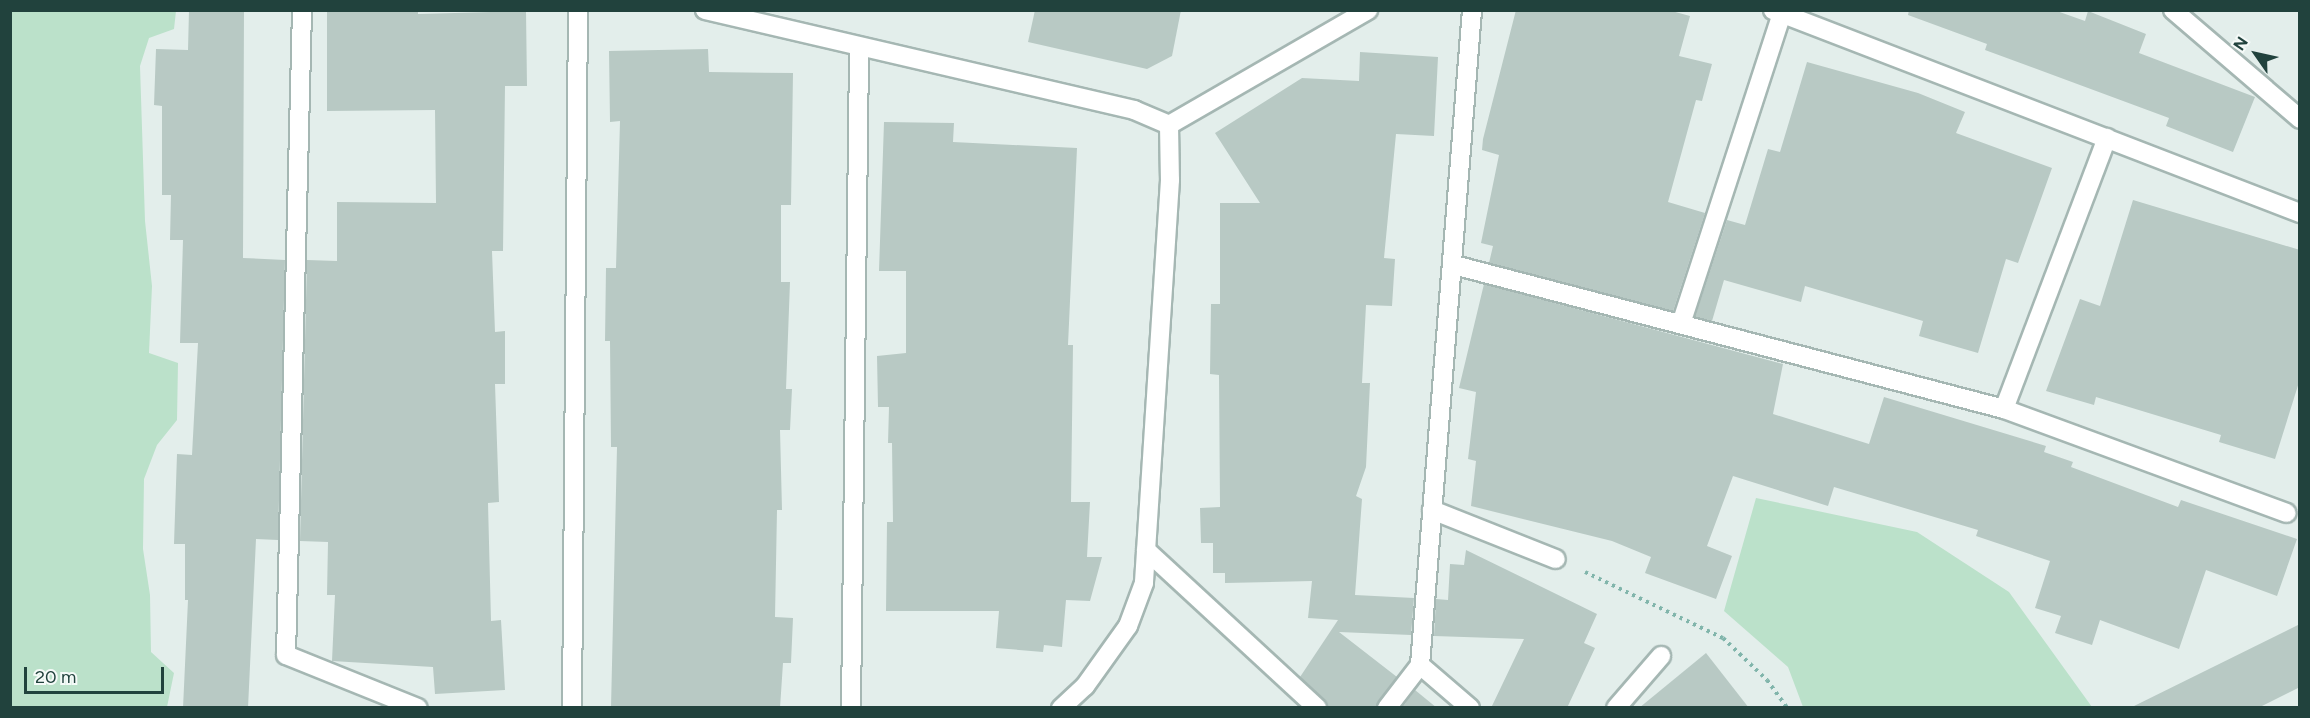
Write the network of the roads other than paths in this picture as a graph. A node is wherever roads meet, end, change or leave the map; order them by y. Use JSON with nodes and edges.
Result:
{"nodes":[{"id":1,"x":302,"y":10,"type":"edge"},
{"id":2,"x":578,"y":10,"type":"edge"},
{"id":3,"x":705,"y":10,"type":"edge"},
{"id":4,"x":1368,"y":10,"type":"edge"},
{"id":5,"x":1472,"y":10,"type":"edge"},
{"id":6,"x":2173,"y":10,"type":"edge"},
{"id":7,"x":1777,"y":12,"type":"edge"},
{"id":8,"x":859,"y":49,"type":"junction"},
{"id":9,"x":2300,"y":119,"type":"edge"},
{"id":10,"x":1169,"y":125,"type":"junction"},
{"id":11,"x":2107,"y":138,"type":"junction"},
{"id":12,"x":2300,"y":213,"type":"edge"},
{"id":13,"x":1454,"y":265,"type":"junction"},
{"id":14,"x":1681,"y":324,"type":"junction"},
{"id":15,"x":2004,"y":409,"type":"junction"},
{"id":16,"x":1432,"y":510,"type":"junction"},
{"id":17,"x":2286,"y":513,"type":"dead end"},
{"id":18,"x":1146,"y":550,"type":"junction"},
{"id":19,"x":1556,"y":559,"type":"road end"},
{"id":20,"x":1661,"y":656,"type":"dead end"},
{"id":21,"x":1420,"y":665,"type":"junction"},
{"id":22,"x":418,"y":708,"type":"edge"},
{"id":23,"x":572,"y":708,"type":"edge"},
{"id":24,"x":851,"y":708,"type":"edge"},
{"id":25,"x":1060,"y":708,"type":"edge"},
{"id":26,"x":1317,"y":708,"type":"edge"},
{"id":27,"x":1387,"y":708,"type":"edge"},
{"id":28,"x":1470,"y":708,"type":"edge"},
{"id":29,"x":1616,"y":708,"type":"edge"}],
"edges":[{"from":1,"to":22,"type":"street"},
{"from":2,"to":23,"type":"street"},
{"from":3,"to":8,"type":"street"},
{"from":4,"to":10,"type":"street"},
{"from":5,"to":13,"type":"street"},
{"from":6,"to":9,"type":"street"},
{"from":7,"to":11,"type":"street"},
{"from":7,"to":14,"type":"street"},
{"from":8,"to":10,"type":"street"},
{"from":8,"to":24,"type":"street"},
{"from":10,"to":18,"type":"street"},
{"from":11,"to":12,"type":"street"},
{"from":11,"to":15,"type":"street"},
{"from":13,"to":14,"type":"street"},
{"from":13,"to":16,"type":"street"},
{"from":14,"to":15,"type":"street"},
{"from":15,"to":17,"type":"street"},
{"from":16,"to":19,"type":"street"},
{"from":16,"to":21,"type":"street"},
{"from":18,"to":25,"type":"street"},
{"from":18,"to":26,"type":"street"},
{"from":20,"to":29,"type":"street"},
{"from":21,"to":27,"type":"street"},
{"from":21,"to":28,"type":"street"}]}
